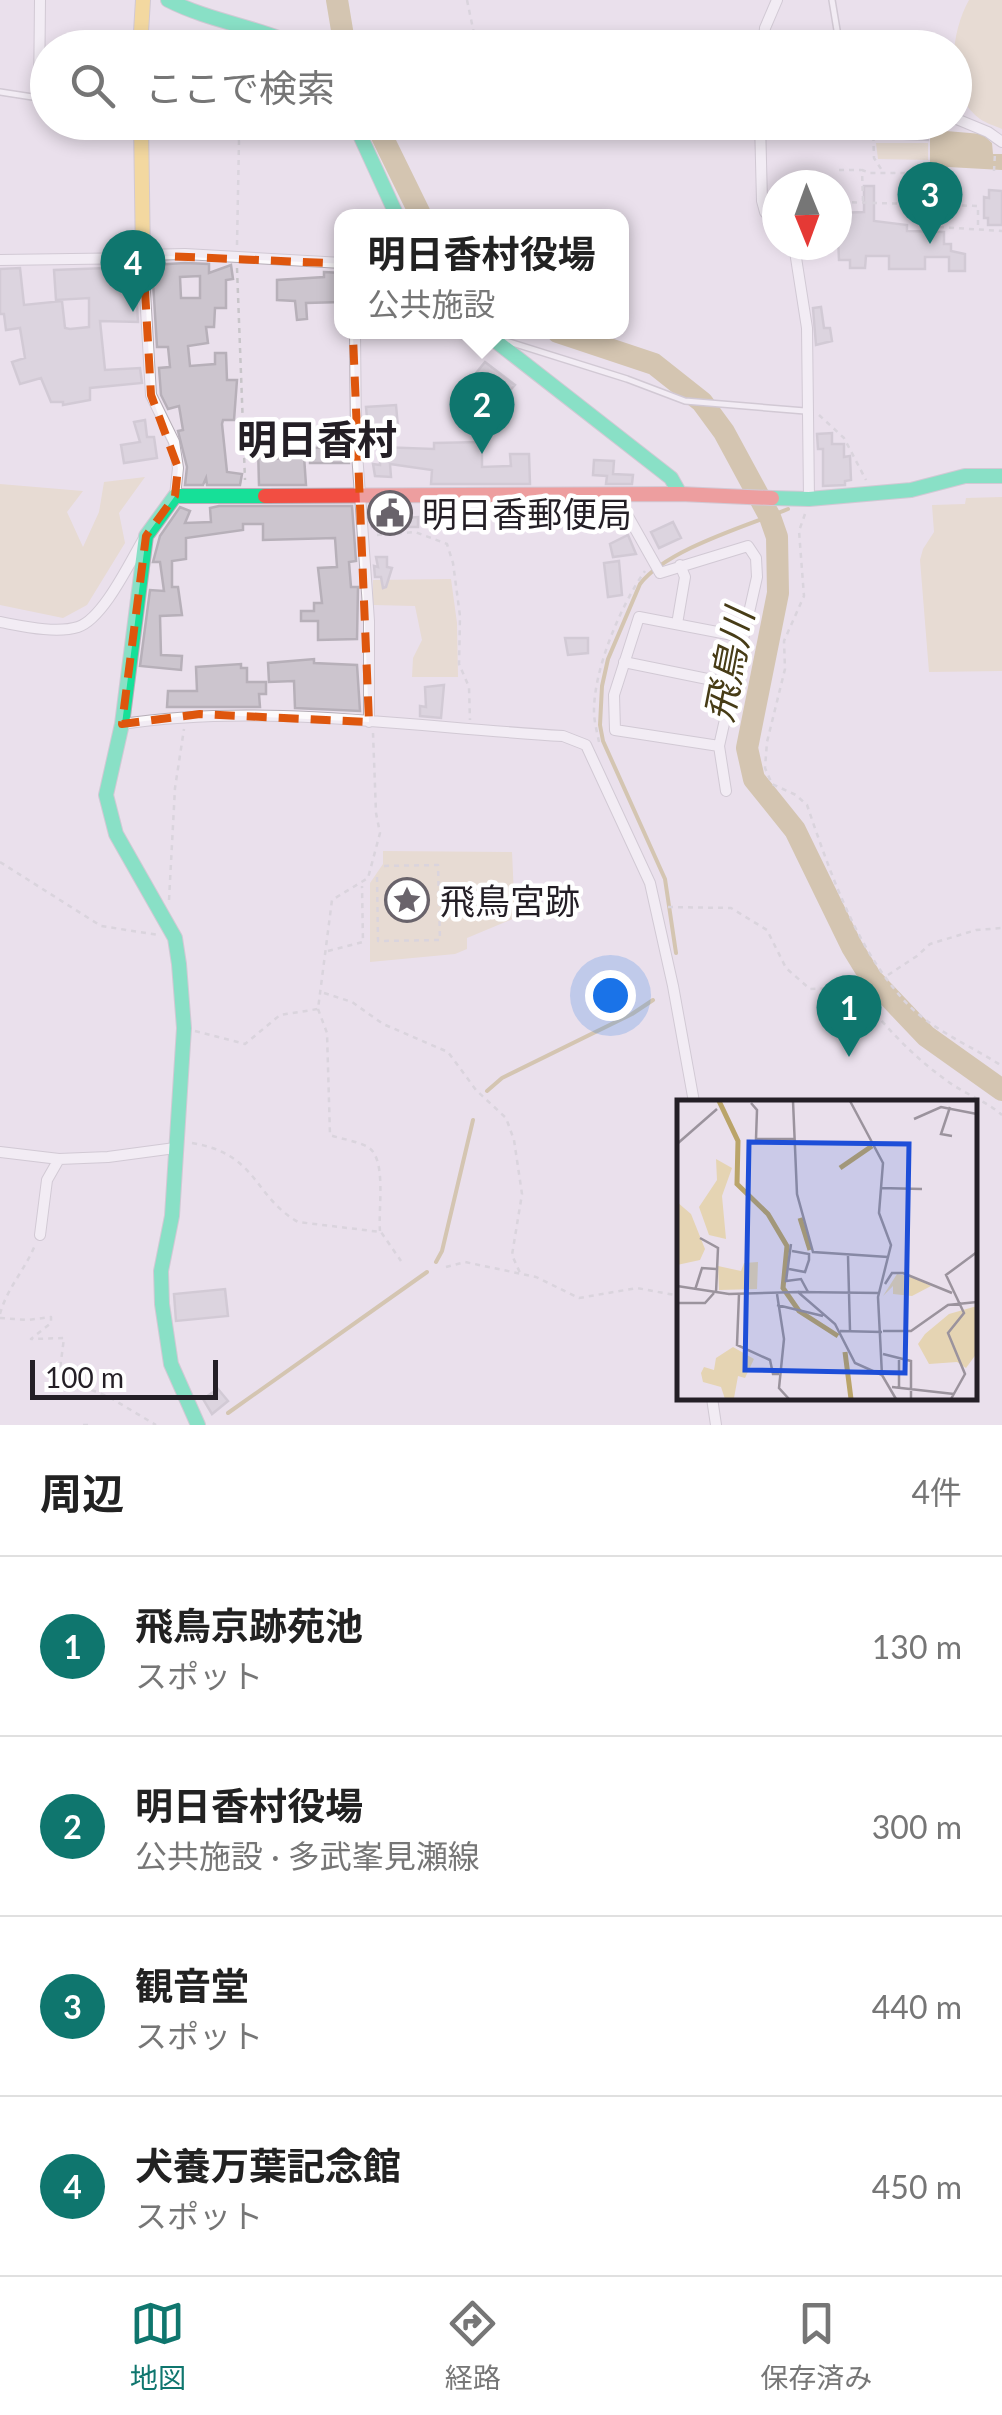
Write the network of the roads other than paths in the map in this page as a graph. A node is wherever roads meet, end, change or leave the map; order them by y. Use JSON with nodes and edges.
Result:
{"nodes":[{"id":1,"x":40,"y":0,"type":"edge"},
{"id":2,"x":143,"y":0,"type":"edge"},
{"id":3,"x":168,"y":0,"type":"edge"},
{"id":4,"x":778,"y":0,"type":"edge"},
{"id":5,"x":832,"y":0,"type":"edge"},
{"id":6,"x":41,"y":30,"type":"edge"},
{"id":7,"x":140,"y":30,"type":"edge"},
{"id":8,"x":256,"y":30,"type":"edge"},
{"id":9,"x":765,"y":30,"type":"edge"},
{"id":10,"x":837,"y":30,"type":"edge"},
{"id":11,"x":0,"y":92,"type":"edge"},
{"id":12,"x":30,"y":96,"type":"edge"},
{"id":13,"x":972,"y":125,"type":"edge"},
{"id":14,"x":142,"y":140,"type":"edge"},
{"id":15,"x":362,"y":140,"type":"edge"},
{"id":16,"x":760,"y":140,"type":"edge"},
{"id":17,"x":1002,"y":142,"type":"edge"},
{"id":18,"x":762,"y":201,"type":"edge"},
{"id":19,"x":394,"y":209,"type":"edge"},
{"id":20,"x":143,"y":256,"type":"junction"},
{"id":21,"x":0,"y":260,"type":"edge"},
{"id":22,"x":796,"y":260,"type":"edge"},
{"id":23,"x":334,"y":264,"type":"edge"},
{"id":24,"x":354,"y":339,"type":"edge"},
{"id":25,"x":493,"y":339,"type":"edge"},
{"id":26,"x":500,"y":344,"type":"junction"},
{"id":27,"x":808,"y":411,"type":"junction"},
{"id":28,"x":1002,"y":476,"type":"edge"},
{"id":29,"x":616,"y":494,"type":"junction"},
{"id":30,"x":680,"y":494,"type":"junction"},
{"id":31,"x":362,"y":495,"type":"junction"},
{"id":32,"x":175,"y":496,"type":"junction"},
{"id":33,"x":809,"y":499,"type":"junction"},
{"id":34,"x":146,"y":536,"type":"junction"},
{"id":35,"x":680,"y":565,"type":"junction"},
{"id":36,"x":0,"y":622,"type":"edge"},
{"id":37,"x":677,"y":624,"type":"junction"},
{"id":38,"x":743,"y":637,"type":"junction"},
{"id":39,"x":624,"y":662,"type":"junction"},
{"id":40,"x":732,"y":684,"type":"junction"},
{"id":41,"x":368,"y":722,"type":"junction"},
{"id":42,"x":122,"y":724,"type":"junction"},
{"id":43,"x":719,"y":746,"type":"junction"},
{"id":44,"x":726,"y":791,"type":"dead end"},
{"id":45,"x":694,"y":1100,"type":"edge"},
{"id":46,"x":175,"y":1144,"type":"junction"},
{"id":47,"x":0,"y":1152,"type":"edge"},
{"id":48,"x":59,"y":1159,"type":"junction"},
{"id":49,"x":40,"y":1235,"type":"road end"},
{"id":50,"x":712,"y":1400,"type":"edge"},
{"id":51,"x":198,"y":1425,"type":"edge"},
{"id":52,"x":716,"y":1425,"type":"edge"}],
"edges":[{"from":1,"to":6,"type":"street"},
{"from":2,"to":7,"type":"street"},
{"from":3,"to":8,"type":"street"},
{"from":4,"to":9,"type":"street"},
{"from":5,"to":10,"type":"lane"},
{"from":11,"to":12,"type":"lane"},
{"from":13,"to":17,"type":"street"},
{"from":14,"to":20,"type":"street"},
{"from":15,"to":19,"type":"street"},
{"from":16,"to":18,"type":"street"},
{"from":20,"to":21,"type":"street"},
{"from":20,"to":23,"type":"street"},
{"from":20,"to":32,"type":"street"},
{"from":22,"to":27,"type":"street"},
{"from":24,"to":31,"type":"street"},
{"from":25,"to":26,"type":"street"},
{"from":26,"to":27,"type":"lane"},
{"from":26,"to":30,"type":"street"},
{"from":27,"to":33,"type":"street"},
{"from":28,"to":33,"type":"street"},
{"from":29,"to":30,"type":"street"},
{"from":29,"to":31,"type":"street"},
{"from":29,"to":35,"type":"street"},
{"from":30,"to":33,"type":"street"},
{"from":31,"to":32,"type":"street"},
{"from":31,"to":41,"type":"street"},
{"from":32,"to":34,"type":"street"},
{"from":34,"to":36,"type":"street"},
{"from":34,"to":42,"type":"street"},
{"from":35,"to":37,"type":"street"},
{"from":35,"to":38,"type":"street"},
{"from":37,"to":38,"type":"street"},
{"from":37,"to":39,"type":"street"},
{"from":38,"to":40,"type":"street"},
{"from":39,"to":40,"type":"street"},
{"from":39,"to":43,"type":"street"},
{"from":40,"to":43,"type":"street"},
{"from":41,"to":42,"type":"street"},
{"from":41,"to":45,"type":"street"},
{"from":42,"to":46,"type":"street"},
{"from":43,"to":44,"type":"street"},
{"from":46,"to":48,"type":"street"},
{"from":46,"to":51,"type":"street"},
{"from":47,"to":48,"type":"street"},
{"from":48,"to":49,"type":"street"},
{"from":50,"to":52,"type":"street"}]}
